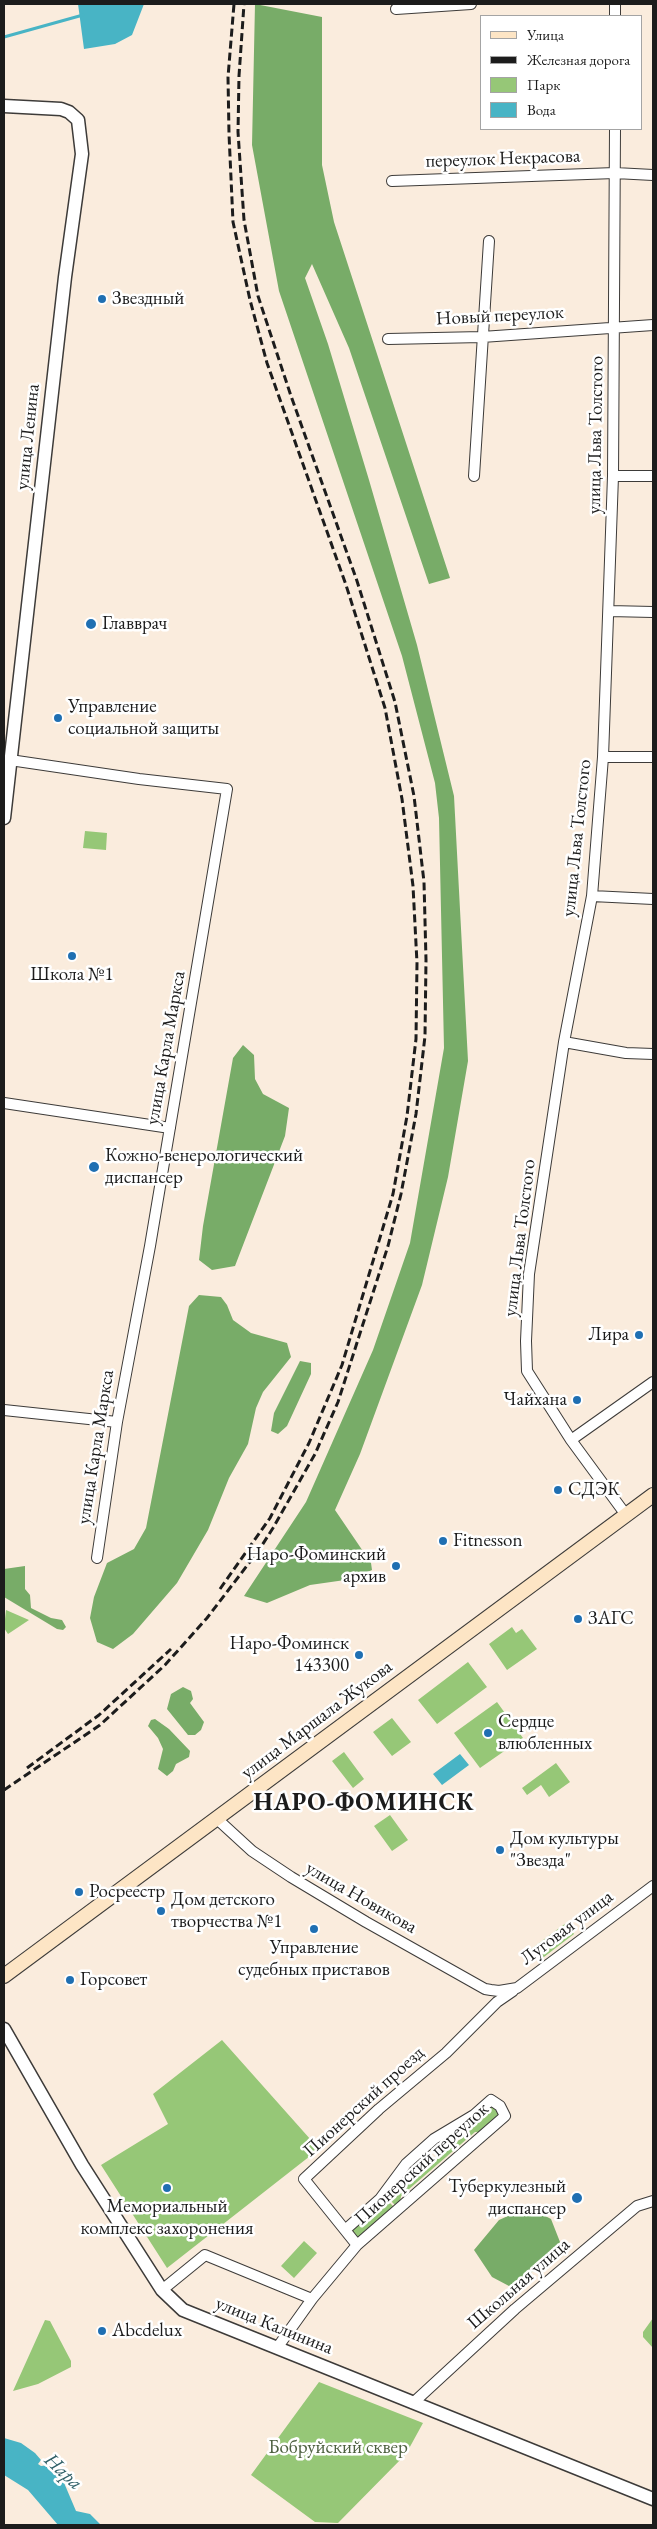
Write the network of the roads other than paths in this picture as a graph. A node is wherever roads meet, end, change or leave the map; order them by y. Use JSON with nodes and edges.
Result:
{"nodes":[{"id":1,"x":471,"y":4,"type":"edge"},
{"id":2,"x":396,"y":9,"type":"dead end"},
{"id":3,"x":4,"y":106,"type":"edge"},
{"id":4,"x":615,"y":130,"type":"edge"},
{"id":5,"x":615,"y":173,"type":"junction"},
{"id":6,"x":653,"y":175,"type":"edge"},
{"id":7,"x":392,"y":181,"type":"dead end"},
{"id":8,"x":489,"y":241,"type":"dead end"},
{"id":9,"x":653,"y":325,"type":"edge"},
{"id":10,"x":615,"y":327,"type":"junction"},
{"id":11,"x":482,"y":337,"type":"junction"},
{"id":12,"x":388,"y":339,"type":"dead end"},
{"id":13,"x":474,"y":476,"type":"dead end"},
{"id":14,"x":613,"y":476,"type":"junction"},
{"id":15,"x":653,"y":476,"type":"edge"},
{"id":16,"x":610,"y":611,"type":"junction"},
{"id":17,"x":653,"y":612,"type":"edge"},
{"id":18,"x":603,"y":756,"type":"junction"},
{"id":19,"x":653,"y":757,"type":"edge"},
{"id":20,"x":10,"y":760,"type":"junction"},
{"id":21,"x":4,"y":818,"type":"edge"},
{"id":22,"x":592,"y":896,"type":"junction"},
{"id":23,"x":653,"y":899,"type":"edge"},
{"id":24,"x":564,"y":1042,"type":"junction"},
{"id":25,"x":653,"y":1054,"type":"edge"},
{"id":26,"x":4,"y":1103,"type":"edge"},
{"id":27,"x":170,"y":1128,"type":"junction"},
{"id":28,"x":653,"y":1382,"type":"edge"},
{"id":29,"x":4,"y":1410,"type":"edge"},
{"id":30,"x":117,"y":1422,"type":"junction"},
{"id":31,"x":571,"y":1440,"type":"junction"},
{"id":32,"x":653,"y":1495,"type":"edge"},
{"id":33,"x":626,"y":1515,"type":"junction"},
{"id":34,"x":97,"y":1558,"type":"dead end"},
{"id":35,"x":216,"y":1818,"type":"junction"},
{"id":36,"x":653,"y":1886,"type":"edge"},
{"id":37,"x":4,"y":1976,"type":"edge"},
{"id":38,"x":517,"y":1988,"type":"junction"},
{"id":39,"x":499,"y":1991,"type":"joint"},
{"id":40,"x":5,"y":2034,"type":"edge"},
{"id":41,"x":653,"y":2201,"type":"edge"},
{"id":42,"x":345,"y":2230,"type":"junction"},
{"id":43,"x":357,"y":2244,"type":"junction"},
{"id":44,"x":162,"y":2290,"type":"junction"},
{"id":45,"x":312,"y":2299,"type":"junction"},
{"id":46,"x":277,"y":2348,"type":"junction"},
{"id":47,"x":413,"y":2402,"type":"junction"},
{"id":48,"x":653,"y":2499,"type":"edge"}],
"edges":[{"from":1,"to":2,"type":"street"},
{"from":3,"to":20,"type":"street","name":"улица Ленина"},
{"from":4,"to":5,"type":"street","name":"улица Льва Толстого"},
{"from":5,"to":6,"type":"street","name":"переулок Некрасова"},
{"from":5,"to":7,"type":"street","name":"переулок Некрасова"},
{"from":5,"to":10,"type":"street","name":"улица Льва Толстого"},
{"from":8,"to":11,"type":"street"},
{"from":9,"to":10,"type":"street","name":"Новый переулок"},
{"from":10,"to":11,"type":"street","name":"Новый переулок"},
{"from":10,"to":14,"type":"street","name":"улица Льва Толстого"},
{"from":11,"to":12,"type":"street","name":"Новый переулок"},
{"from":11,"to":13,"type":"street"},
{"from":14,"to":15,"type":"street"},
{"from":14,"to":16,"type":"street","name":"улица Льва Толстого"},
{"from":16,"to":17,"type":"street"},
{"from":16,"to":18,"type":"street","name":"улица Льва Толстого"},
{"from":18,"to":19,"type":"street"},
{"from":18,"to":22,"type":"street","name":"улица Льва Толстого"},
{"from":20,"to":21,"type":"street","name":"улица Ленина"},
{"from":20,"to":27,"type":"street","name":"улица Карла Маркса"},
{"from":22,"to":23,"type":"street"},
{"from":22,"to":24,"type":"street","name":"улица Льва Толстого"},
{"from":24,"to":25,"type":"street"},
{"from":24,"to":31,"type":"street","name":"улица Льва Толстого"},
{"from":26,"to":27,"type":"street"},
{"from":27,"to":30,"type":"street","name":"улица Карла Маркса"},
{"from":28,"to":31,"type":"street"},
{"from":29,"to":30,"type":"street"},
{"from":30,"to":34,"type":"street","name":"улица Карла Маркса"},
{"from":31,"to":33,"type":"street","name":"улица Льва Толстого"},
{"from":32,"to":33,"type":"main road","name":"улица Маршала Жукова"},
{"from":33,"to":35,"type":"main road","name":"улица Маршала Жукова"},
{"from":35,"to":37,"type":"main road","name":"улица Маршала Жукова"},
{"from":35,"to":39,"type":"street","name":"улица Новикова"},
{"from":36,"to":38,"type":"street","name":"Луговая улица"},
{"from":38,"to":39,"type":"street","name":"Луговая улица"},
{"from":38,"to":42,"type":"street","name":"Пионерский проезд"},
{"from":40,"to":44,"type":"street","name":"улица Калинина"},
{"from":41,"to":47,"type":"street","name":"Школьная улица"},
{"from":42,"to":43,"type":"street","name":"Пионерский проезд"},
{"from":42,"to":43,"type":"street","name":"Пионерский переулок"},
{"from":43,"to":45,"type":"street"},
{"from":44,"to":45,"type":"street"},
{"from":44,"to":46,"type":"street","name":"улица Калинина"},
{"from":45,"to":46,"type":"street"},
{"from":46,"to":47,"type":"street","name":"улица Калинина"},
{"from":47,"to":48,"type":"street","name":"улица Калинина"}]}
